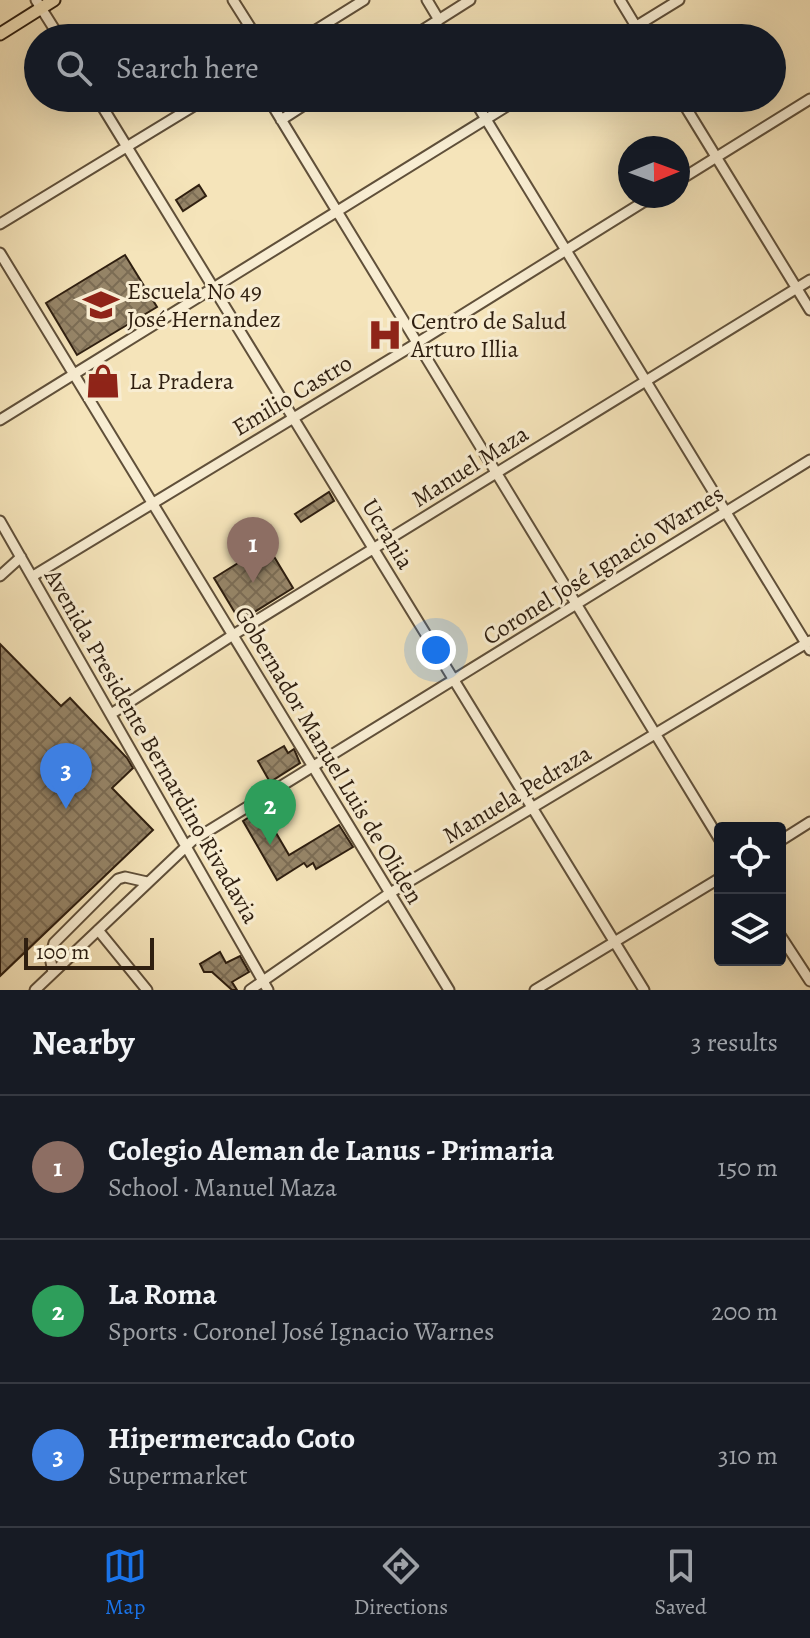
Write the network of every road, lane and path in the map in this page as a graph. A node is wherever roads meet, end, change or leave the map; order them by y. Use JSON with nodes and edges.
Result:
{"nodes":[{"id":1,"x":54,"y":0,"type":"edge"},
{"id":2,"x":233,"y":0,"type":"edge"},
{"id":3,"x":364,"y":0,"type":"edge"},
{"id":4,"x":427,"y":0,"type":"edge"},
{"id":5,"x":470,"y":0,"type":"edge"},
{"id":6,"x":620,"y":0,"type":"edge"},
{"id":7,"x":679,"y":0,"type":"edge"},
{"id":8,"x":39,"y":4,"type":"edge"},
{"id":9,"x":439,"y":20,"type":"junction"},
{"id":10,"x":51,"y":24,"type":"edge"},
{"id":11,"x":248,"y":24,"type":"edge"},
{"id":12,"x":325,"y":24,"type":"edge"},
{"id":13,"x":432,"y":24,"type":"edge"},
{"id":14,"x":635,"y":24,"type":"edge"},
{"id":15,"x":639,"y":24,"type":"edge"},
{"id":16,"x":0,"y":34,"type":"edge"},
{"id":17,"x":810,"y":99,"type":"edge"},
{"id":18,"x":106,"y":112,"type":"edge"},
{"id":19,"x":184,"y":112,"type":"edge"},
{"id":20,"x":276,"y":112,"type":"edge"},
{"id":21,"x":293,"y":112,"type":"edge"},
{"id":22,"x":482,"y":112,"type":"edge"},
{"id":23,"x":497,"y":112,"type":"edge"},
{"id":24,"x":689,"y":112,"type":"edge"},
{"id":25,"x":486,"y":119,"type":"junction"},
{"id":26,"x":281,"y":120,"type":"junction"},
{"id":27,"x":127,"y":146,"type":"junction"},
{"id":28,"x":716,"y":157,"type":"junction"},
{"id":29,"x":690,"y":173,"type":"edge"},
{"id":30,"x":633,"y":208,"type":"edge"},
{"id":31,"x":335,"y":211,"type":"junction"},
{"id":32,"x":0,"y":224,"type":"edge"},
{"id":33,"x":565,"y":250,"type":"junction"},
{"id":34,"x":0,"y":253,"type":"edge"},
{"id":35,"x":810,"y":280,"type":"edge"},
{"id":36,"x":215,"y":288,"type":"junction"},
{"id":37,"x":797,"y":288,"type":"junction"},
{"id":38,"x":810,"y":310,"type":"edge"},
{"id":39,"x":417,"y":343,"type":"junction"},
{"id":40,"x":73,"y":373,"type":"junction"},
{"id":41,"x":645,"y":381,"type":"junction"},
{"id":42,"x":294,"y":417,"type":"junction"},
{"id":43,"x":0,"y":420,"type":"edge"},
{"id":44,"x":810,"y":460,"type":"edge"},
{"id":45,"x":496,"y":473,"type":"junction"},
{"id":46,"x":153,"y":502,"type":"junction"},
{"id":47,"x":727,"y":512,"type":"junction"},
{"id":48,"x":0,"y":521,"type":"edge"},
{"id":49,"x":374,"y":550,"type":"junction"},
{"id":50,"x":21,"y":557,"type":"junction"},
{"id":51,"x":0,"y":576,"type":"edge"},
{"id":52,"x":33,"y":576,"type":"junction"},
{"id":53,"x":575,"y":605,"type":"junction"},
{"id":54,"x":233,"y":635,"type":"junction"},
{"id":55,"x":809,"y":645,"type":"edge"},
{"id":56,"x":454,"y":680,"type":"junction"},
{"id":57,"x":111,"y":714,"type":"junction"},
{"id":58,"x":655,"y":735,"type":"junction"},
{"id":59,"x":313,"y":767,"type":"junction"},
{"id":60,"x":533,"y":808,"type":"junction"},
{"id":61,"x":810,"y":822,"type":"edge"},
{"id":62,"x":714,"y":830,"type":"edge"},
{"id":63,"x":786,"y":837,"type":"edge"},
{"id":64,"x":184,"y":847,"type":"junction"},
{"id":65,"x":147,"y":882,"type":"junction"},
{"id":66,"x":714,"y":882,"type":"edge"},
{"id":67,"x":390,"y":893,"type":"junction"},
{"id":68,"x":98,"y":930,"type":"junction"},
{"id":69,"x":614,"y":942,"type":"junction"},
{"id":70,"x":786,"y":944,"type":"edge"},
{"id":71,"x":53,"y":972,"type":"junction"},
{"id":72,"x":262,"y":980,"type":"junction"},
{"id":73,"x":810,"y":981,"type":"edge"},
{"id":74,"x":35,"y":990,"type":"edge"},
{"id":75,"x":147,"y":990,"type":"edge"},
{"id":76,"x":250,"y":990,"type":"edge"},
{"id":77,"x":268,"y":990,"type":"edge"},
{"id":78,"x":449,"y":990,"type":"edge"},
{"id":79,"x":535,"y":990,"type":"edge"},
{"id":80,"x":644,"y":990,"type":"edge"}],
"edges":[{"from":1,"to":8,"type":"main road"},
{"from":2,"to":11,"type":"street"},
{"from":3,"to":12,"type":"street"},
{"from":4,"to":9,"type":"street"},
{"from":5,"to":9,"type":"street"},
{"from":6,"to":14,"type":"street"},
{"from":7,"to":15,"type":"street"},
{"from":8,"to":10,"type":"street"},
{"from":8,"to":16,"type":"main road"},
{"from":9,"to":13,"type":"street"},
{"from":17,"to":28,"type":"street"},
{"from":18,"to":27,"type":"street","name":"Ucrania"},
{"from":19,"to":27,"type":"street"},
{"from":20,"to":26,"type":"street"},
{"from":21,"to":26,"type":"street"},
{"from":22,"to":25,"type":"street"},
{"from":23,"to":25,"type":"street"},
{"from":24,"to":28,"type":"street"},
{"from":25,"to":31,"type":"street"},
{"from":25,"to":33,"type":"street"},
{"from":26,"to":31,"type":"street"},
{"from":27,"to":32,"type":"street"},
{"from":27,"to":36,"type":"street","name":"Ucrania"},
{"from":28,"to":29,"type":"street"},
{"from":28,"to":37,"type":"street"},
{"from":30,"to":33,"type":"street","name":"Emilio Castro"},
{"from":31,"to":36,"type":"street"},
{"from":31,"to":39,"type":"street"},
{"from":33,"to":39,"type":"street","name":"Emilio Castro"},
{"from":33,"to":41,"type":"street"},
{"from":34,"to":40,"type":"street","name":"Gobernador Manuel Luis de Oliden"},
{"from":35,"to":37,"type":"street","name":"Manuel Maza"},
{"from":36,"to":40,"type":"street"},
{"from":36,"to":42,"type":"street","name":"Ucrania"},
{"from":37,"to":38,"type":"street"},
{"from":37,"to":41,"type":"street","name":"Manuel Maza"},
{"from":39,"to":42,"type":"street","name":"Emilio Castro"},
{"from":39,"to":45,"type":"street"},
{"from":40,"to":43,"type":"street"},
{"from":40,"to":46,"type":"street","name":"Gobernador Manuel Luis de Oliden"},
{"from":41,"to":45,"type":"street","name":"Manuel Maza"},
{"from":41,"to":47,"type":"street"},
{"from":42,"to":46,"type":"street","name":"Emilio Castro"},
{"from":42,"to":49,"type":"street","name":"Ucrania"},
{"from":44,"to":47,"type":"street","name":"Coronel José Ignacio Warnes"},
{"from":45,"to":49,"type":"street","name":"Manuel Maza"},
{"from":45,"to":53,"type":"street"},
{"from":46,"to":52,"type":"street","name":"Emilio Castro"},
{"from":46,"to":54,"type":"street","name":"Gobernador Manuel Luis de Oliden"},
{"from":47,"to":53,"type":"street","name":"Coronel José Ignacio Warnes"},
{"from":47,"to":55,"type":"street"},
{"from":48,"to":50,"type":"street","name":"Avenida Presidente Bernardino Rivadavia"},
{"from":49,"to":54,"type":"street","name":"Manuel Maza"},
{"from":49,"to":56,"type":"street","name":"Ucrania"},
{"from":50,"to":51,"type":"street"},
{"from":50,"to":52,"type":"street","name":"Avenida Presidente Bernardino Rivadavia"},
{"from":52,"to":57,"type":"street","name":"Avenida Presidente Bernardino Rivadavia"},
{"from":53,"to":56,"type":"street","name":"Coronel José Ignacio Warnes"},
{"from":53,"to":58,"type":"street"},
{"from":54,"to":57,"type":"street","name":"Manuel Maza"},
{"from":54,"to":59,"type":"street","name":"Gobernador Manuel Luis de Oliden"},
{"from":55,"to":58,"type":"street","name":"Manuela Pedraza"},
{"from":56,"to":59,"type":"street","name":"Coronel José Ignacio Warnes"},
{"from":56,"to":60,"type":"street","name":"Ucrania"},
{"from":57,"to":64,"type":"street","name":"Avenida Presidente Bernardino Rivadavia"},
{"from":58,"to":60,"type":"street","name":"Manuela Pedraza"},
{"from":58,"to":62,"type":"street"},
{"from":59,"to":64,"type":"street","name":"Coronel José Ignacio Warnes"},
{"from":59,"to":67,"type":"street","name":"Gobernador Manuel Luis de Oliden"},
{"from":60,"to":67,"type":"street","name":"Manuela Pedraza"},
{"from":60,"to":69,"type":"street","name":"Ucrania"},
{"from":61,"to":63,"type":"street"},
{"from":64,"to":65,"type":"street","name":"Coronel José Ignacio Warnes"},
{"from":64,"to":72,"type":"street","name":"Avenida Presidente Bernardino Rivadavia"},
{"from":65,"to":68,"type":"street","name":"Coronel José Ignacio Warnes"},
{"from":65,"to":71,"type":"street"},
{"from":66,"to":69,"type":"street"},
{"from":67,"to":72,"type":"street","name":"Manuela Pedraza"},
{"from":67,"to":78,"type":"street","name":"Gobernador Manuel Luis de Oliden"},
{"from":68,"to":71,"type":"street","name":"Coronel José Ignacio Warnes"},
{"from":68,"to":75,"type":"street"},
{"from":69,"to":79,"type":"street"},
{"from":69,"to":80,"type":"street","name":"Ucrania"},
{"from":70,"to":73,"type":"street"},
{"from":71,"to":74,"type":"street","name":"Coronel José Ignacio Warnes"},
{"from":72,"to":76,"type":"street","name":"Manuela Pedraza"},
{"from":72,"to":77,"type":"street","name":"Avenida Presidente Bernardino Rivadavia"}]}
